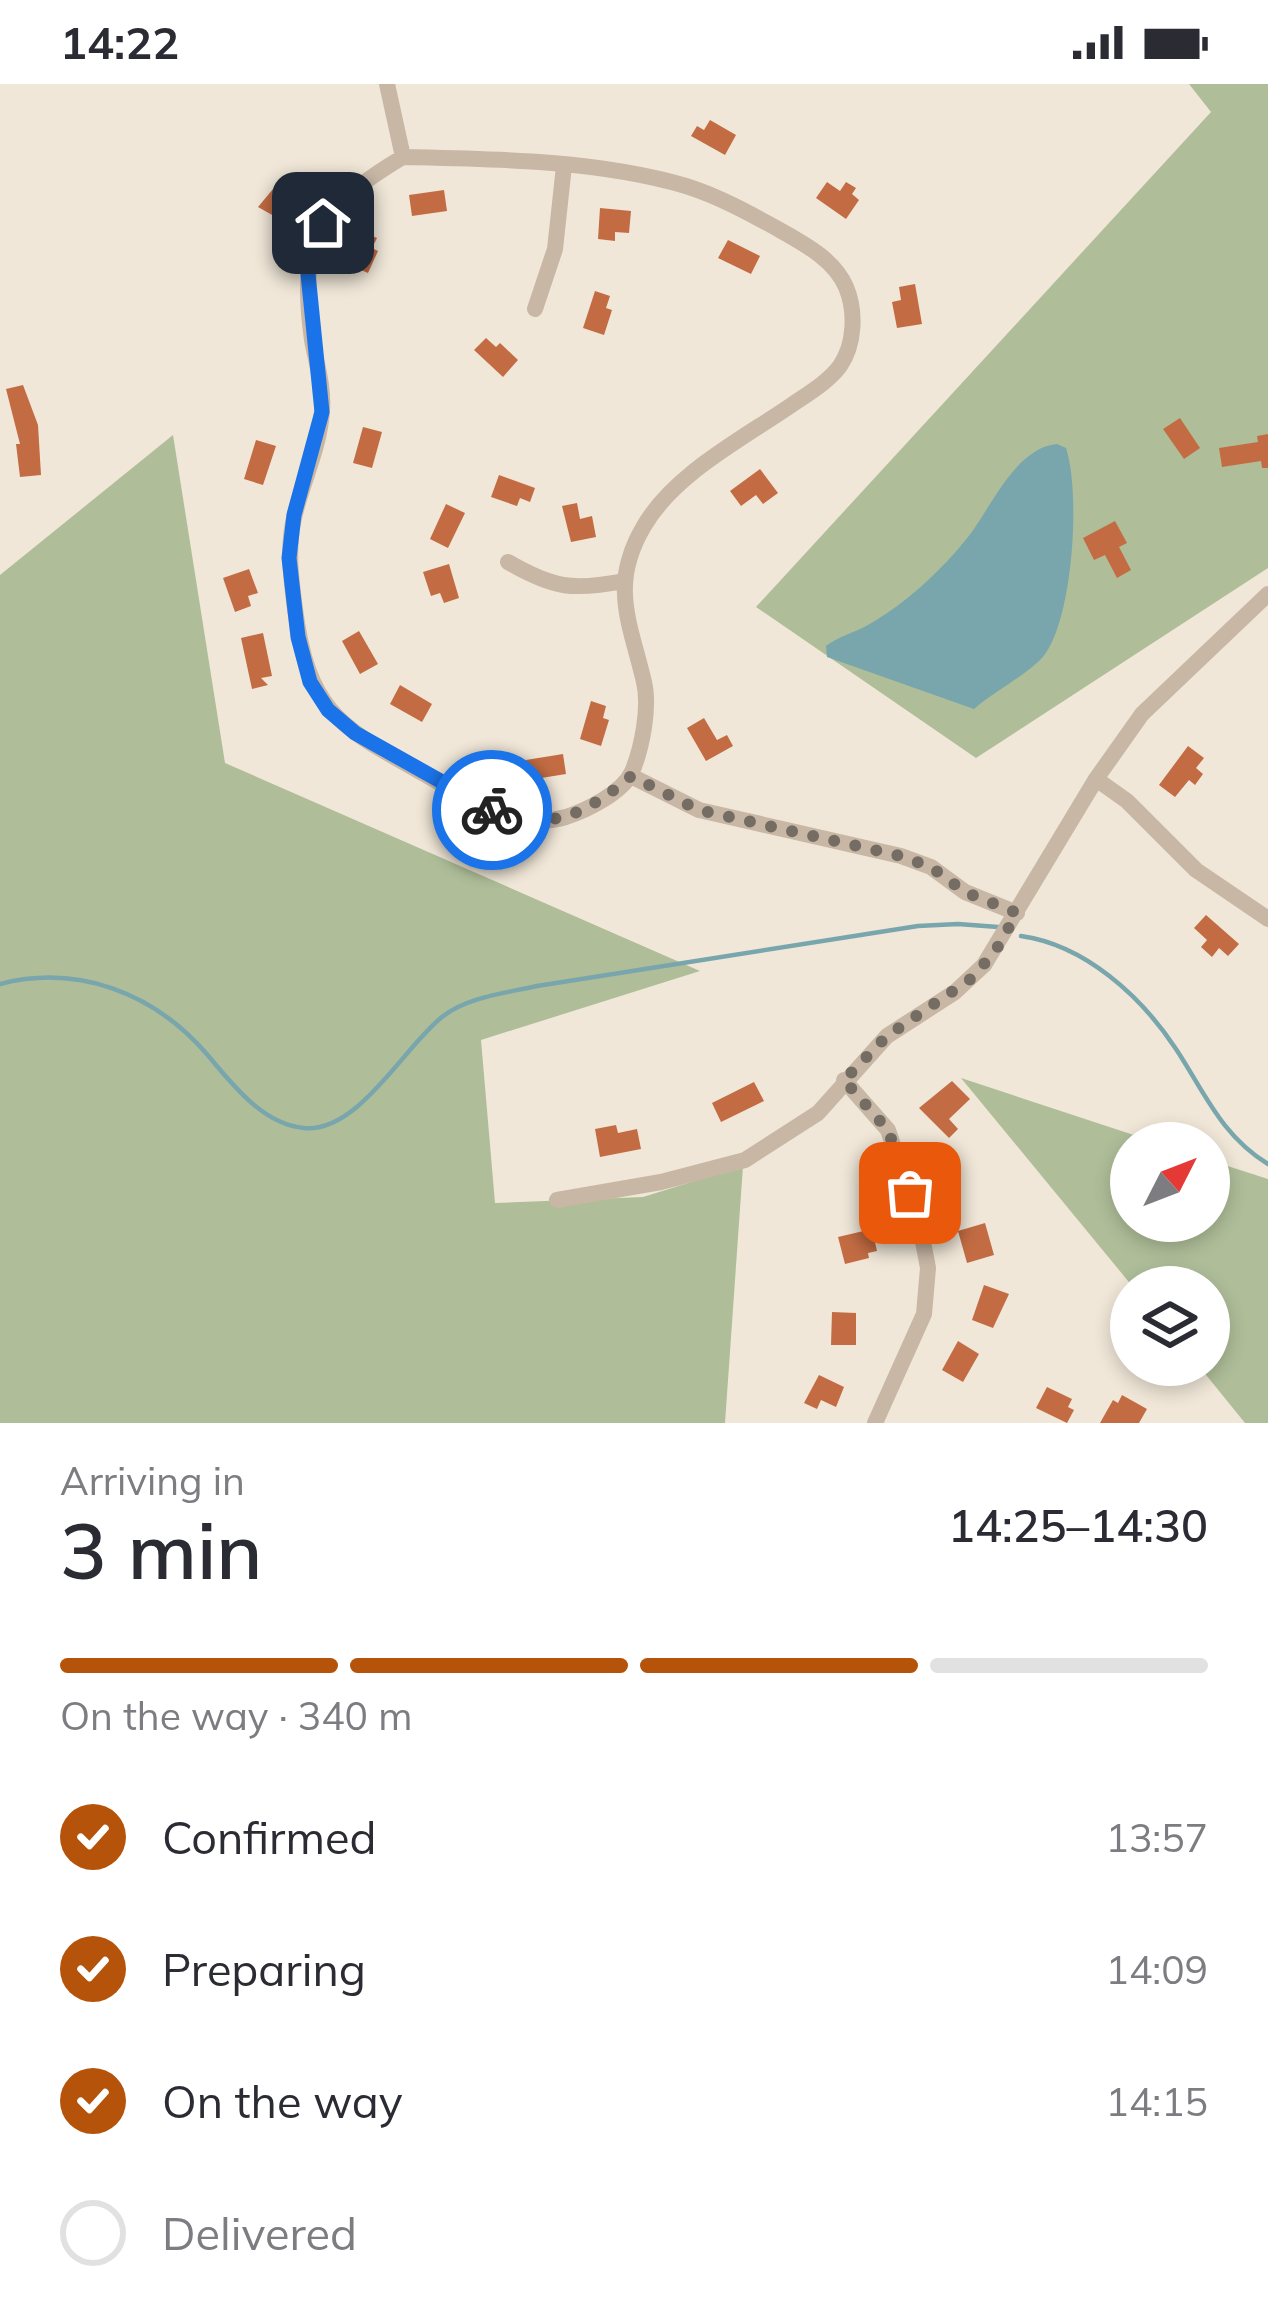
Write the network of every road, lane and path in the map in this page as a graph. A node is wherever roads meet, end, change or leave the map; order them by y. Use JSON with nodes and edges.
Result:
{"nodes":[{"id":1,"x":387,"y":84,"type":"edge"},
{"id":2,"x":403,"y":158,"type":"junction"},
{"id":3,"x":564,"y":166,"type":"junction"},
{"id":4,"x":535,"y":309,"type":"dead end"},
{"id":5,"x":508,"y":562,"type":"dead end"},
{"id":6,"x":624,"y":580,"type":"junction"},
{"id":7,"x":1268,"y":594,"type":"edge"},
{"id":8,"x":631,"y":776,"type":"junction"},
{"id":9,"x":1096,"y":779,"type":"junction"},
{"id":10,"x":1017,"y":913,"type":"junction"},
{"id":11,"x":1268,"y":919,"type":"edge"},
{"id":12,"x":844,"y":1080,"type":"junction"},
{"id":13,"x":557,"y":1200,"type":"dead end"},
{"id":14,"x":874,"y":1423,"type":"edge"}],
"edges":[{"from":1,"to":2,"type":"street"},
{"from":2,"to":3,"type":"street"},
{"from":2,"to":8,"type":"street"},
{"from":3,"to":4,"type":"street"},
{"from":3,"to":6,"type":"street"},
{"from":5,"to":6,"type":"street"},
{"from":6,"to":8,"type":"street"},
{"from":7,"to":9,"type":"street"},
{"from":8,"to":10,"type":"street"},
{"from":9,"to":10,"type":"street"},
{"from":9,"to":11,"type":"street"},
{"from":10,"to":12,"type":"street"},
{"from":12,"to":13,"type":"street"},
{"from":12,"to":14,"type":"street"}]}
